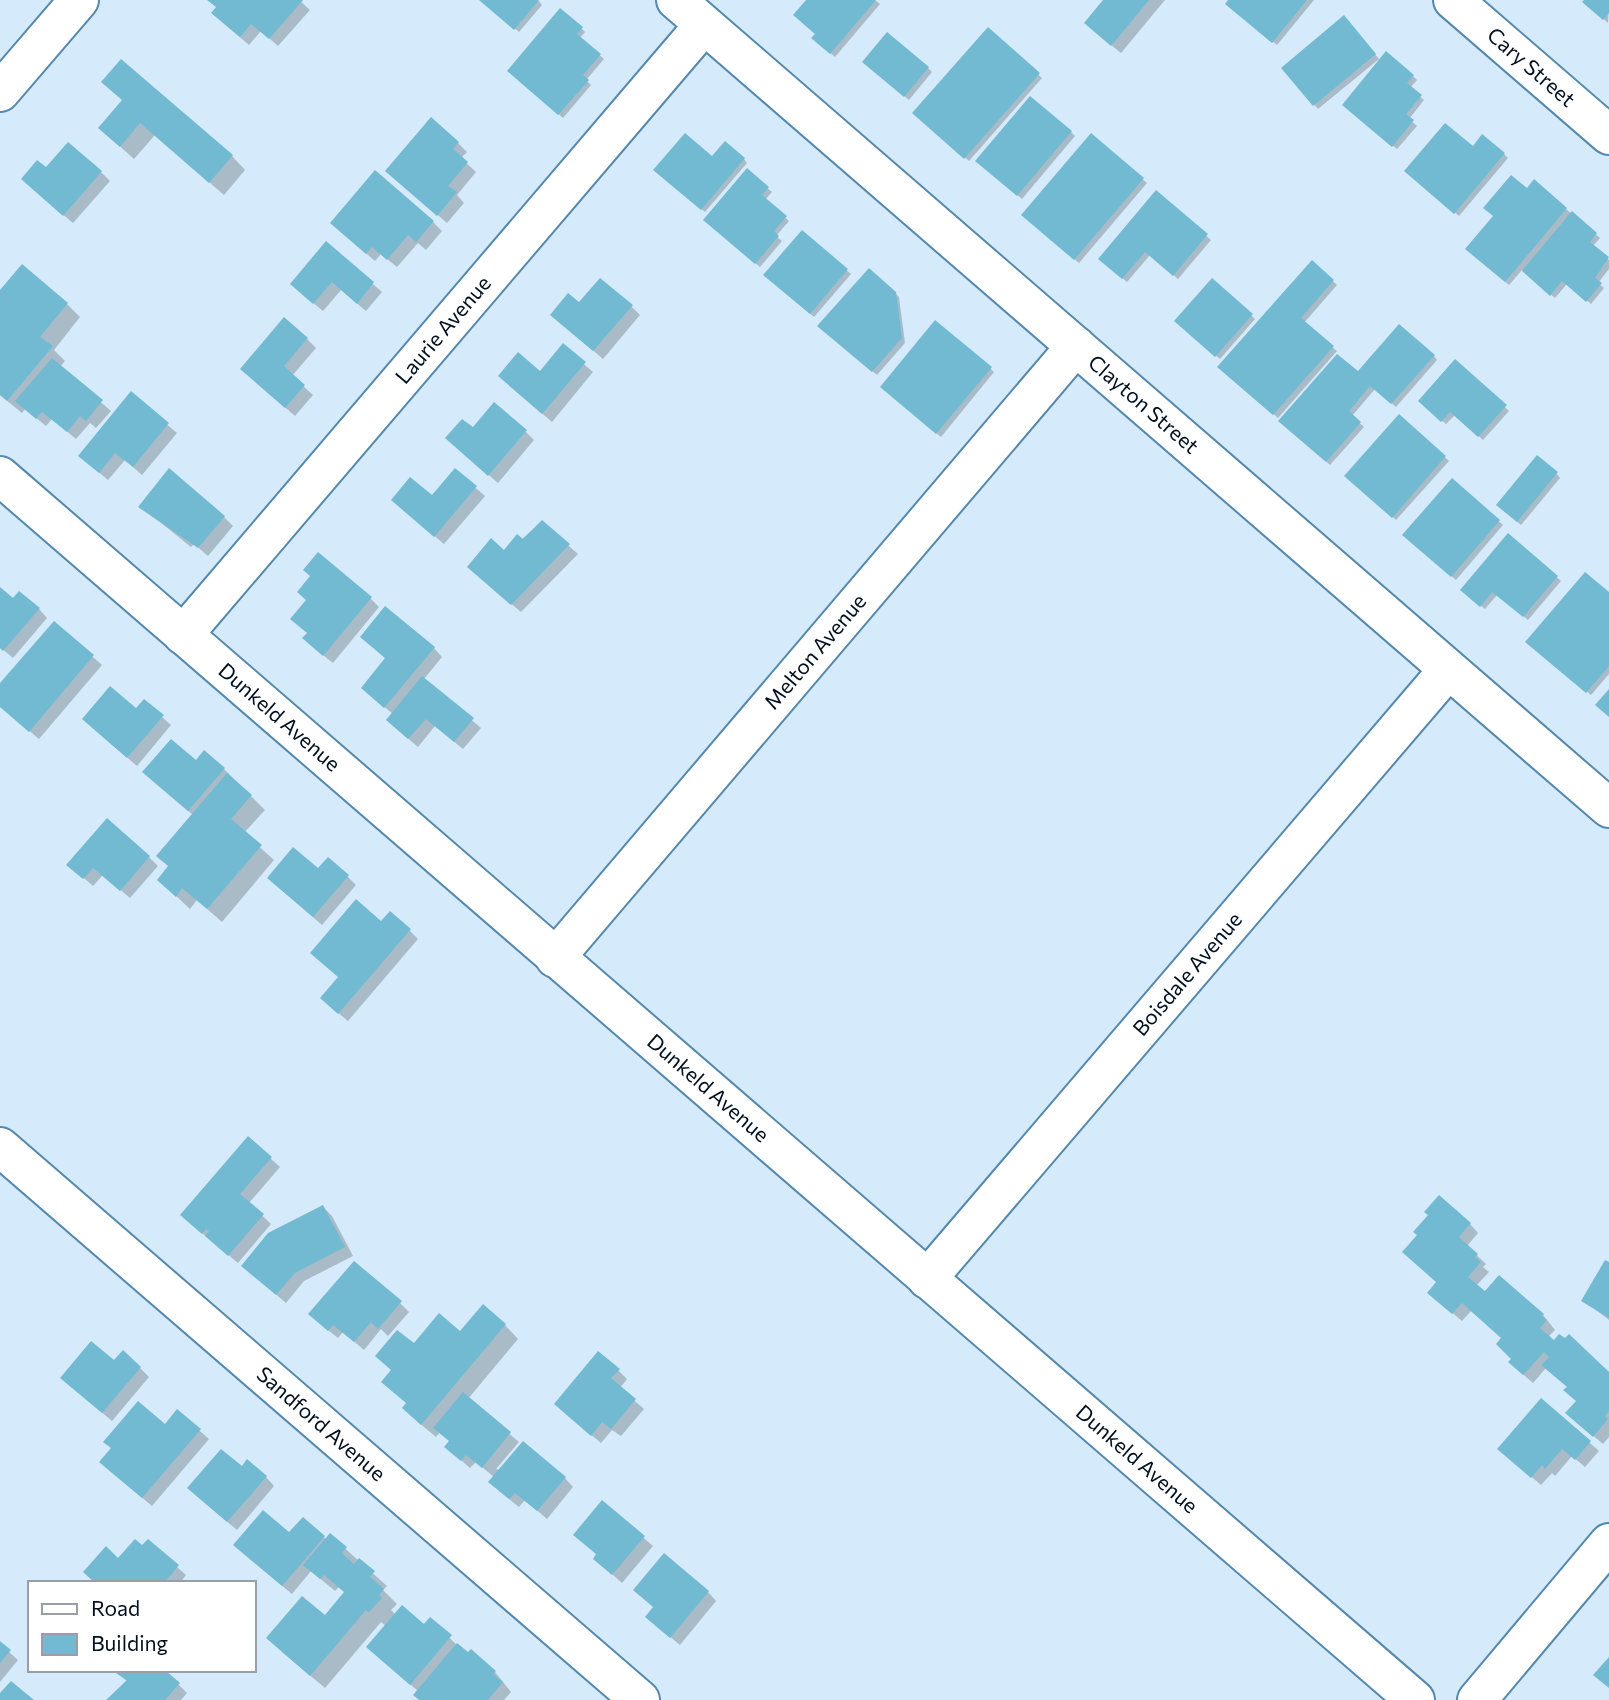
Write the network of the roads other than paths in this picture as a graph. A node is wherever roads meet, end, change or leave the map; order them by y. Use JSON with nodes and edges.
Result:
{"nodes":[{"id":1,"x":79,"y":0,"type":"edge"},
{"id":2,"x":676,"y":0,"type":"edge"},
{"id":3,"x":1452,"y":0,"type":"edge"},
{"id":4,"x":704,"y":25,"type":"junction"},
{"id":5,"x":0,"y":92,"type":"edge"},
{"id":6,"x":1609,"y":135,"type":"edge"},
{"id":7,"x":1076,"y":346,"type":"junction"},
{"id":8,"x":0,"y":477,"type":"edge"},
{"id":9,"x":183,"y":635,"type":"junction"},
{"id":10,"x":1448,"y":670,"type":"junction"},
{"id":11,"x":1609,"y":808,"type":"edge"},
{"id":12,"x":555,"y":958,"type":"junction"},
{"id":13,"x":0,"y":1147,"type":"edge"},
{"id":14,"x":928,"y":1279,"type":"junction"},
{"id":15,"x":1609,"y":1543,"type":"edge"},
{"id":16,"x":640,"y":1700,"type":"edge"},
{"id":17,"x":1415,"y":1700,"type":"edge"},
{"id":18,"x":1477,"y":1700,"type":"edge"}],
"edges":[{"from":1,"to":5,"type":"street"},
{"from":2,"to":4,"type":"street","name":"Clayton Street"},
{"from":3,"to":6,"type":"street","name":"Cary Street"},
{"from":4,"to":7,"type":"street","name":"Clayton Street"},
{"from":4,"to":9,"type":"street","name":"Laurie Avenue"},
{"from":7,"to":10,"type":"street","name":"Clayton Street"},
{"from":7,"to":12,"type":"street","name":"Melton Avenue"},
{"from":8,"to":9,"type":"street","name":"Dunkeld Avenue"},
{"from":9,"to":12,"type":"street","name":"Dunkeld Avenue"},
{"from":10,"to":11,"type":"street","name":"Clayton Street"},
{"from":10,"to":14,"type":"street","name":"Boisdale Avenue"},
{"from":12,"to":14,"type":"street","name":"Dunkeld Avenue"},
{"from":13,"to":16,"type":"street","name":"Sandford Avenue"},
{"from":14,"to":17,"type":"street","name":"Dunkeld Avenue"},
{"from":15,"to":18,"type":"street"}]}
